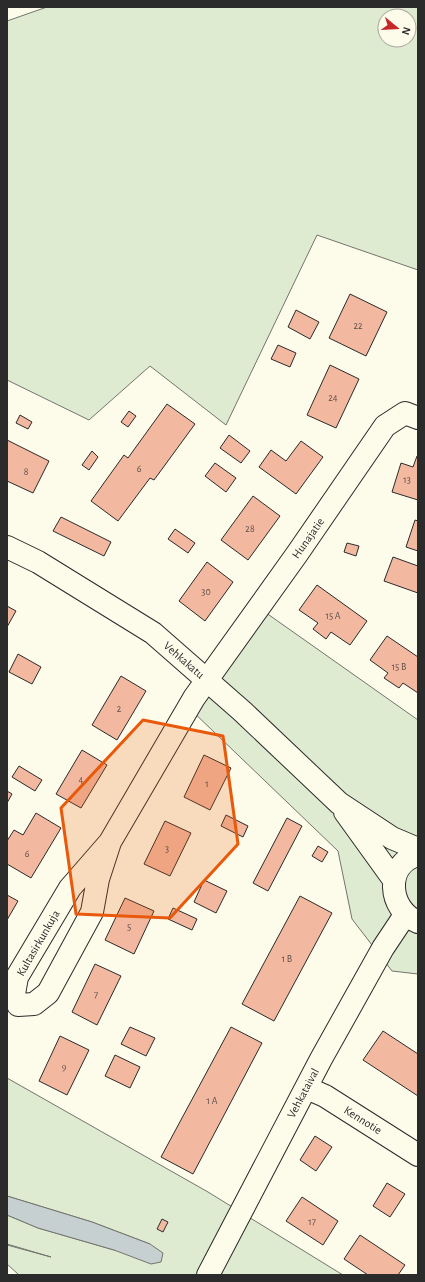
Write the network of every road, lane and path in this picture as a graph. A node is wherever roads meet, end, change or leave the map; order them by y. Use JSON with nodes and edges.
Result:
{"nodes":[{"id":1,"x":418,"y":418,"type":"edge"},
{"id":2,"x":7,"y":547,"type":"edge"},
{"id":3,"x":207,"y":680,"type":"junction"},
{"id":4,"x":339,"y":803,"type":"junction"},
{"id":5,"x":110,"y":842,"type":"junction"},
{"id":6,"x":418,"y":849,"type":"edge"},
{"id":7,"x":418,"y":855,"type":"edge"},
{"id":8,"x":394,"y":880,"type":"junction"},
{"id":9,"x":412,"y":918,"type":"edge"},
{"id":10,"x":307,"y":1088,"type":"junction"},
{"id":11,"x":418,"y":1155,"type":"edge"},
{"id":12,"x":208,"y":1275,"type":"edge"}],
"edges":[{"from":1,"to":3,"type":"street","name":"Hunajatie"},
{"from":2,"to":3,"type":"street","name":"Vehkakatu"},
{"from":3,"to":4,"type":"street","name":"Vehkakatu"},
{"from":3,"to":5,"type":"street","name":"Kultasirkunkuja"},
{"from":4,"to":6,"type":"street","name":"Vehkakatu"},
{"from":4,"to":8,"type":"street","name":"Vehkakatu"},
{"from":5,"to":5,"type":"street","name":"Kultasirkunkuja"},
{"from":7,"to":8,"type":"street"},
{"from":8,"to":9,"type":"street"},
{"from":9,"to":10,"type":"street","name":"Vehkataival"},
{"from":10,"to":11,"type":"street","name":"Kennotie"},
{"from":10,"to":12,"type":"street","name":"Vehkataival"}]}
